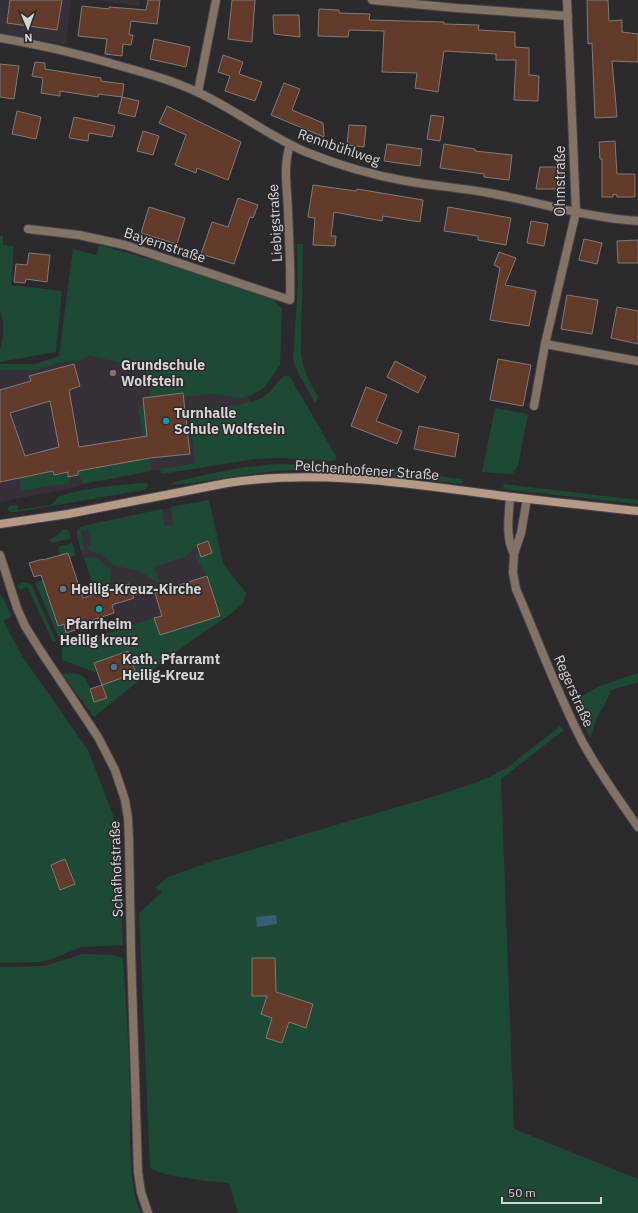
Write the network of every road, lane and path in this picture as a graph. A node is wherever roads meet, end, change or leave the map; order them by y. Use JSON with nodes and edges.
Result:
{"nodes":[{"id":1,"x":216,"y":0,"type":"edge"},
{"id":2,"x":372,"y":0,"type":"edge"},
{"id":3,"x":567,"y":0,"type":"edge"},
{"id":4,"x":568,"y":16,"type":"junction"},
{"id":5,"x":0,"y":38,"type":"edge"},
{"id":6,"x":198,"y":92,"type":"junction"},
{"id":7,"x":290,"y":145,"type":"junction"},
{"id":8,"x":576,"y":212,"type":"junction"},
{"id":9,"x":638,"y":221,"type":"edge"},
{"id":10,"x":28,"y":229,"type":"dead end"},
{"id":11,"x":290,"y":300,"type":"joint"},
{"id":12,"x":545,"y":344,"type":"junction"},
{"id":13,"x":638,"y":361,"type":"edge"},
{"id":14,"x":534,"y":406,"type":"dead end"},
{"id":15,"x":510,"y":497,"type":"junction"},
{"id":16,"x":527,"y":499,"type":"junction"},
{"id":17,"x":638,"y":511,"type":"edge"},
{"id":18,"x":0,"y":524,"type":"edge"},
{"id":19,"x":514,"y":554,"type":"junction"},
{"id":20,"x":0,"y":555,"type":"edge"},
{"id":21,"x":638,"y":827,"type":"edge"},
{"id":22,"x":148,"y":1213,"type":"edge"}],
"edges":[{"from":1,"to":6,"type":"street"},
{"from":2,"to":4,"type":"street"},
{"from":3,"to":4,"type":"street","name":"Ohmstraße"},
{"from":4,"to":8,"type":"street","name":"Ohmstraße"},
{"from":5,"to":6,"type":"street","name":"Rennbühlweg"},
{"from":6,"to":7,"type":"street","name":"Rennbühlweg"},
{"from":7,"to":8,"type":"street","name":"Rennbühlweg"},
{"from":7,"to":11,"type":"street","name":"Liebigstraße"},
{"from":8,"to":9,"type":"street","name":"Rennbühlweg"},
{"from":8,"to":12,"type":"street","name":"Ohmstraße"},
{"from":10,"to":11,"type":"street","name":"Bayernstraße"},
{"from":12,"to":13,"type":"street"},
{"from":12,"to":14,"type":"street","name":"Ohmstraße"},
{"from":15,"to":16,"type":"main road","name":"Pelchenhofener Straße"},
{"from":15,"to":18,"type":"main road","name":"Pelchenhofener Straße"},
{"from":15,"to":19,"type":"street","name":"Regerstraße"},
{"from":16,"to":17,"type":"main road","name":"Pelchenhofener Straße"},
{"from":16,"to":19,"type":"street","name":"Regerstraße"},
{"from":19,"to":21,"type":"street","name":"Regerstraße"},
{"from":20,"to":22,"type":"street","name":"Schafhofstraße"}]}
